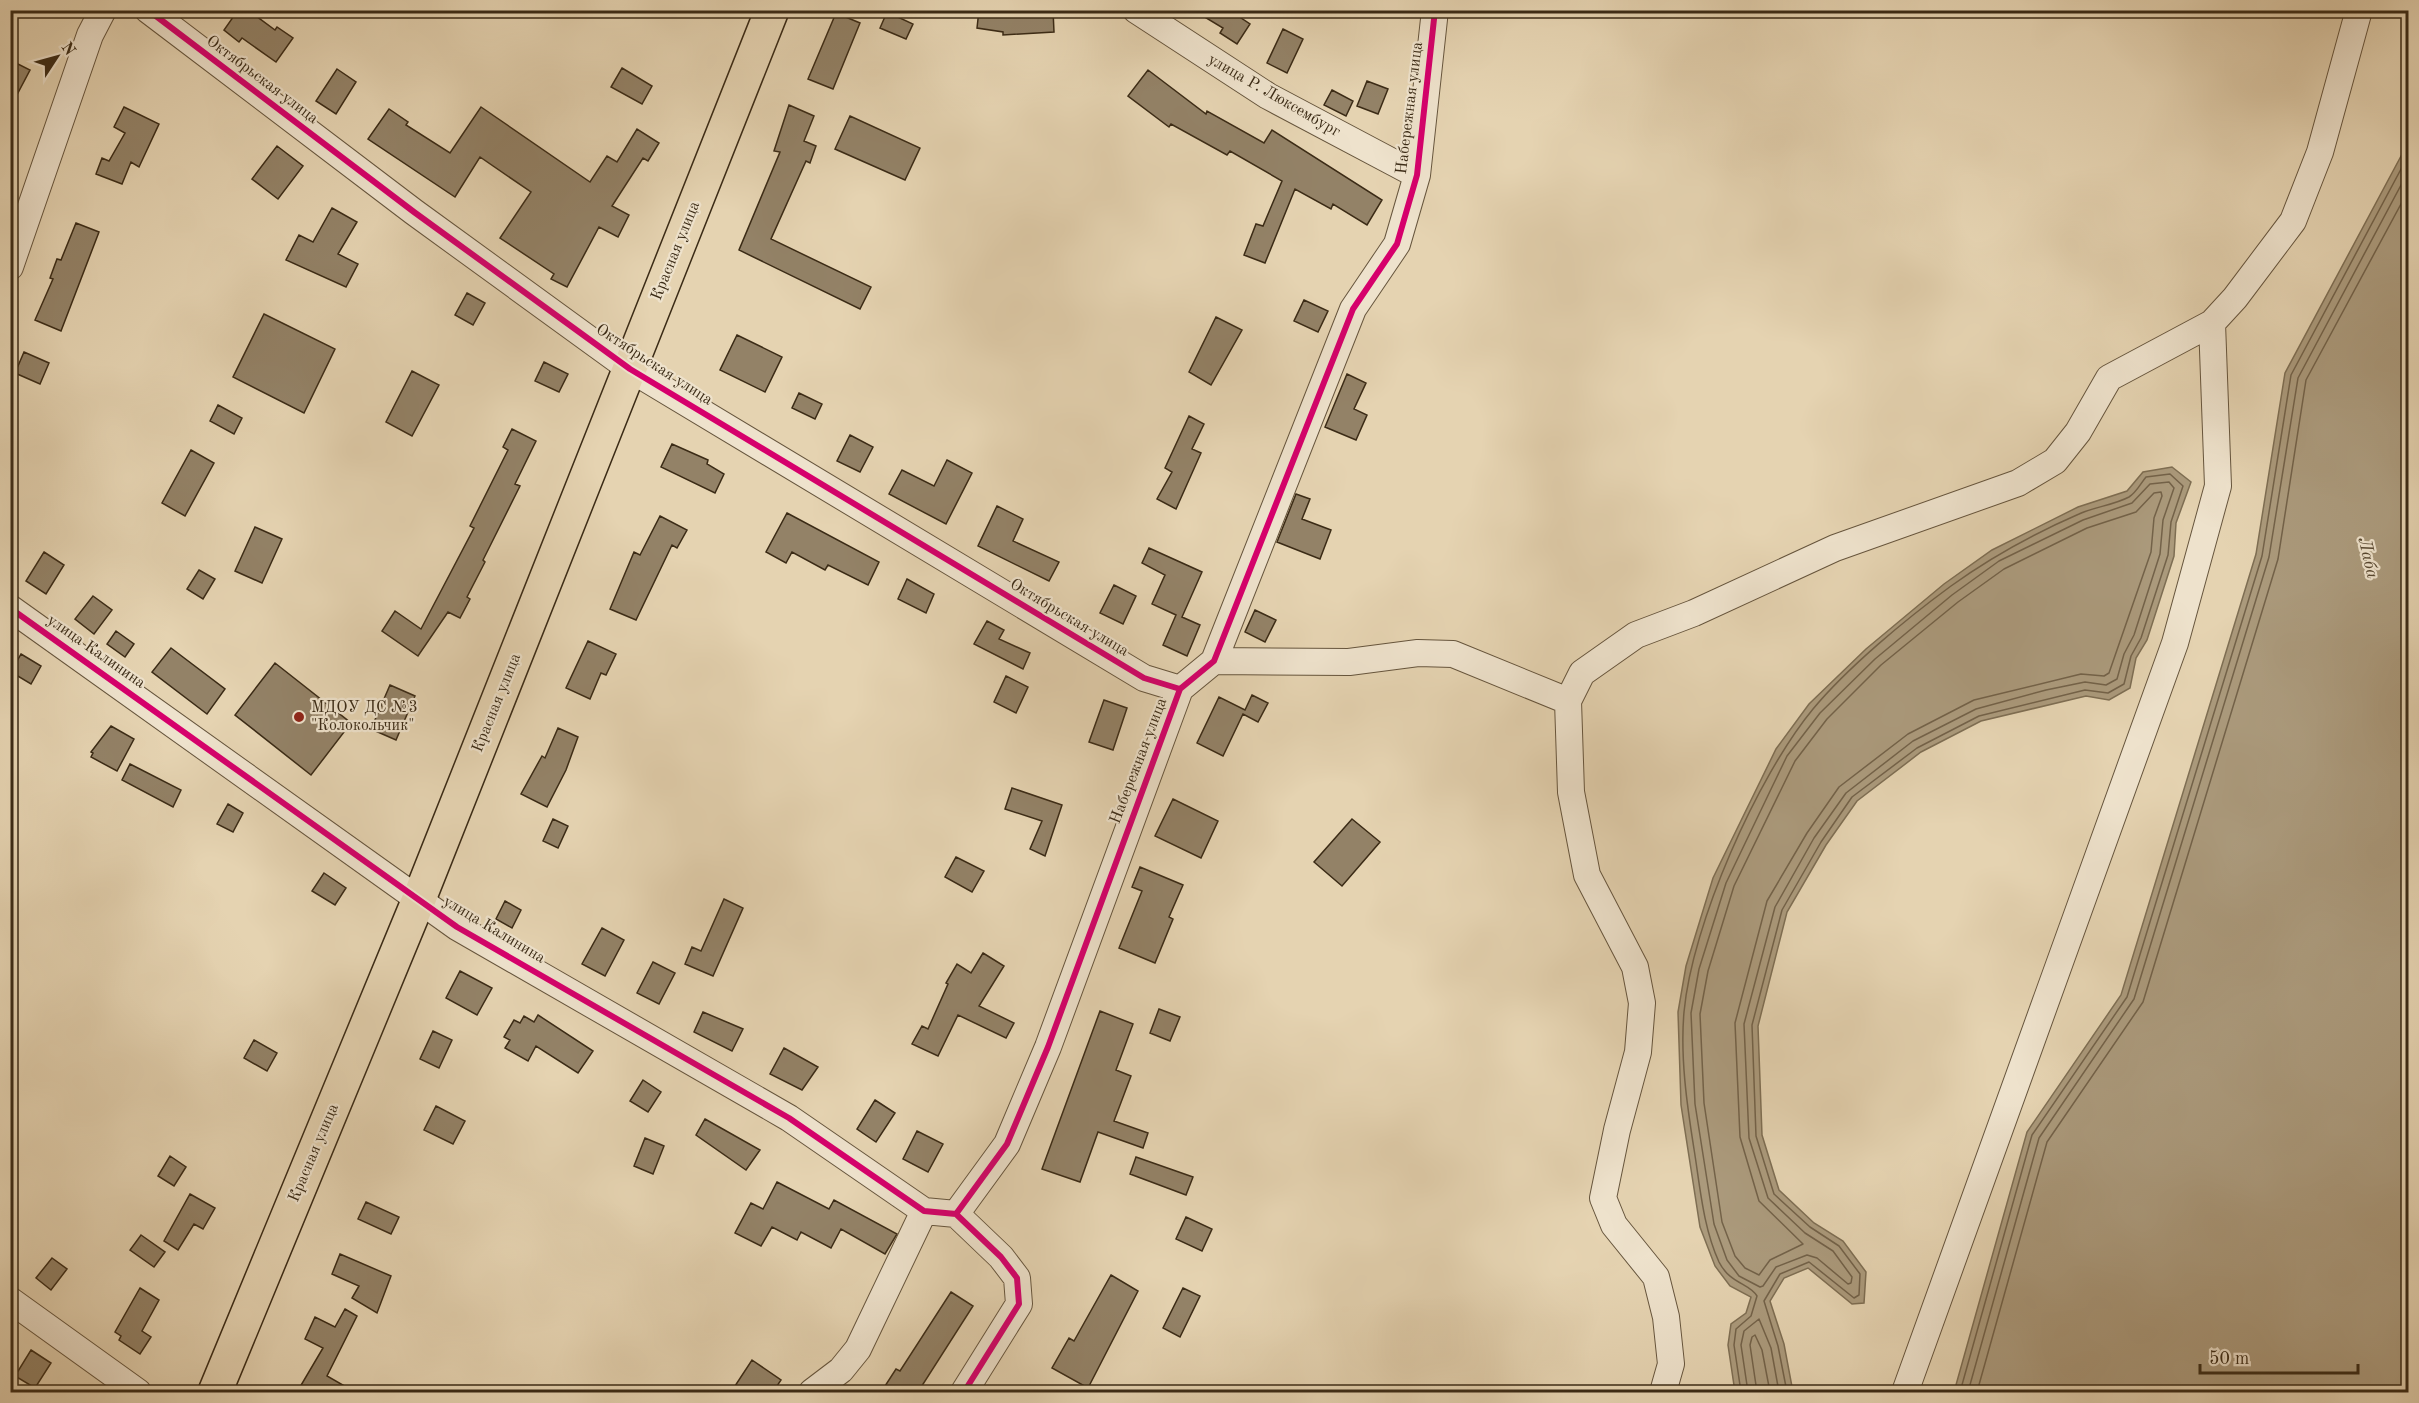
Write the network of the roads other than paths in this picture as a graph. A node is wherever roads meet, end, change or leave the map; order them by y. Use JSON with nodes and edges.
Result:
{"nodes":[{"id":1,"x":102,"y":10,"type":"edge"},
{"id":2,"x":148,"y":10,"type":"edge"},
{"id":3,"x":772,"y":10,"type":"edge"},
{"id":4,"x":1136,"y":10,"type":"edge"},
{"id":5,"x":1435,"y":10,"type":"edge"},
{"id":6,"x":2359,"y":10,"type":"edge"},
{"id":7,"x":1417,"y":175,"type":"junction"},
{"id":8,"x":10,"y":267,"type":"edge"},
{"id":9,"x":2212,"y":323,"type":"junction"},
{"id":10,"x":630,"y":369,"type":"junction"},
{"id":11,"x":10,"y":608,"type":"edge"},
{"id":12,"x":1214,"y":661,"type":"junction"},
{"id":13,"x":1180,"y":689,"type":"junction"},
{"id":14,"x":1568,"y":700,"type":"junction"},
{"id":15,"x":419,"y":899,"type":"junction"},
{"id":16,"x":924,"y":1211,"type":"junction"},
{"id":17,"x":956,"y":1214,"type":"junction"},
{"id":18,"x":10,"y":1300,"type":"edge"},
{"id":19,"x":138,"y":1392,"type":"edge"},
{"id":20,"x":214,"y":1392,"type":"edge"},
{"id":21,"x":812,"y":1392,"type":"edge"},
{"id":22,"x":964,"y":1392,"type":"edge"},
{"id":23,"x":1663,"y":1392,"type":"edge"},
{"id":24,"x":1905,"y":1392,"type":"edge"}],
"edges":[{"from":1,"to":8,"type":"street"},
{"from":2,"to":10,"type":"street","name":"Октябрьская улица"},
{"from":3,"to":10,"type":"main road","name":"Красная улица"},
{"from":4,"to":7,"type":"street","name":"улица Р. Люксембург"},
{"from":5,"to":7,"type":"street","name":"Набережная улица"},
{"from":6,"to":9,"type":"street"},
{"from":7,"to":12,"type":"street","name":"Набережная улица"},
{"from":9,"to":14,"type":"street"},
{"from":9,"to":24,"type":"street"},
{"from":10,"to":13,"type":"street","name":"Октябрьская улица"},
{"from":10,"to":15,"type":"main road","name":"Красная улица"},
{"from":11,"to":15,"type":"street","name":"улица Калинина"},
{"from":12,"to":13,"type":"street","name":"Набережная улица"},
{"from":12,"to":14,"type":"street"},
{"from":13,"to":17,"type":"street","name":"Набережная улица"},
{"from":14,"to":23,"type":"street"},
{"from":15,"to":16,"type":"street","name":"улица Калинина"},
{"from":15,"to":20,"type":"main road","name":"Красная улица"},
{"from":16,"to":17,"type":"street","name":"улица Калинина"},
{"from":16,"to":21,"type":"street"},
{"from":17,"to":22,"type":"street"},
{"from":18,"to":19,"type":"street"}]}
